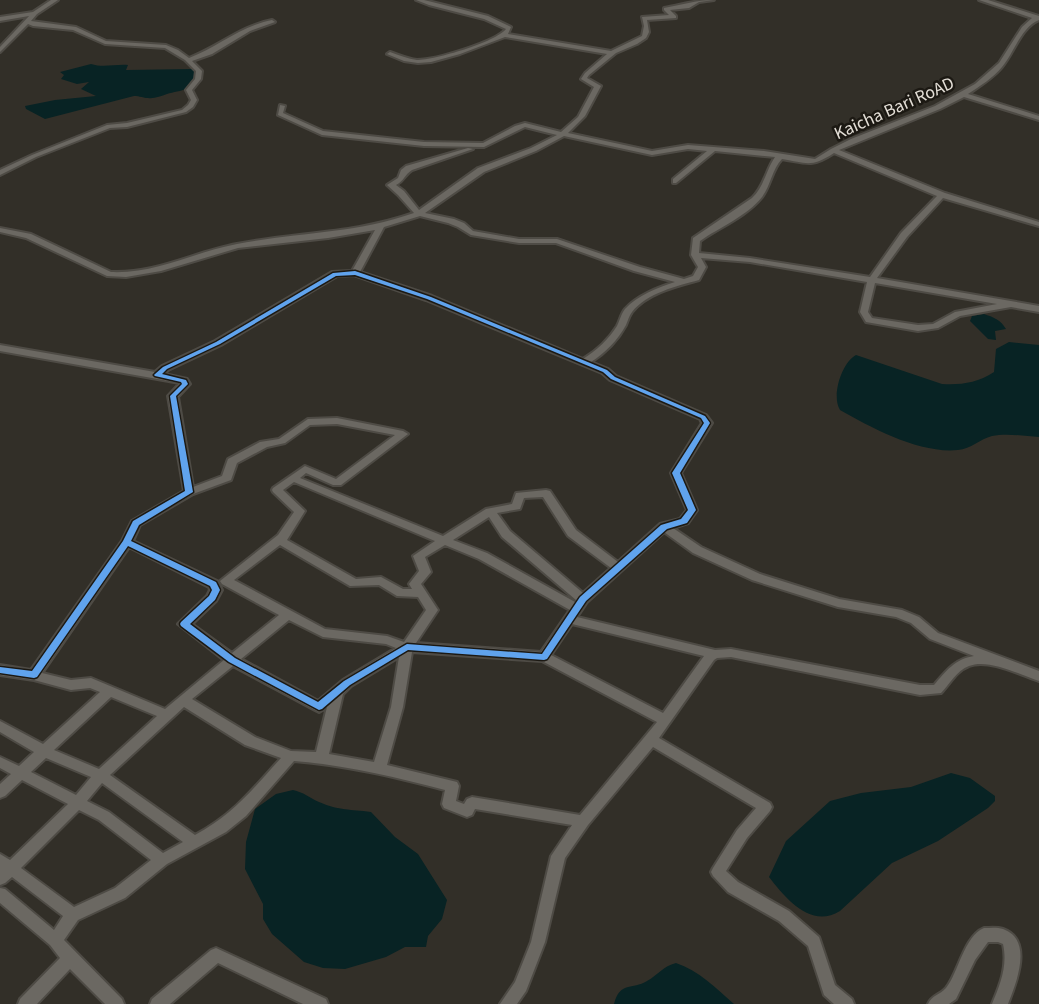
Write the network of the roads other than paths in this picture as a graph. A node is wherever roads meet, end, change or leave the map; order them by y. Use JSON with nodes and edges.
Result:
{"nodes":[{"id":1,"x":55,"y":0,"type":"edge"},
{"id":2,"x":419,"y":0,"type":"edge"},
{"id":3,"x":711,"y":0,"type":"edge"},
{"id":4,"x":982,"y":0,"type":"edge"},
{"id":5,"x":35,"y":13,"type":"junction"},
{"id":6,"x":1038,"y":17,"type":"edge"},
{"id":7,"x":0,"y":19,"type":"edge"},
{"id":8,"x":29,"y":22,"type":"junction"},
{"id":9,"x":272,"y":22,"type":"dead end"},
{"id":10,"x":504,"y":35,"type":"junction"},
{"id":11,"x":0,"y":50,"type":"edge"},
{"id":12,"x":613,"y":53,"type":"junction"},
{"id":13,"x":390,"y":54,"type":"dead end"},
{"id":14,"x":190,"y":60,"type":"junction"},
{"id":15,"x":962,"y":94,"type":"junction"},
{"id":16,"x":282,"y":106,"type":"dead end"},
{"id":17,"x":1039,"y":118,"type":"edge"},
{"id":18,"x":563,"y":134,"type":"junction"},
{"id":19,"x":484,"y":145,"type":"junction"},
{"id":20,"x":712,"y":150,"type":"junction"},
{"id":21,"x":833,"y":150,"type":"junction"},
{"id":22,"x":781,"y":156,"type":"junction"},
{"id":23,"x":0,"y":173,"type":"edge"},
{"id":24,"x":676,"y":181,"type":"dead end"},
{"id":25,"x":942,"y":195,"type":"junction"},
{"id":26,"x":418,"y":213,"type":"junction"},
{"id":27,"x":1039,"y":224,"type":"edge"},
{"id":28,"x":381,"y":226,"type":"junction"},
{"id":29,"x":0,"y":230,"type":"edge"},
{"id":30,"x":695,"y":255,"type":"junction"},
{"id":31,"x":355,"y":273,"type":"junction"},
{"id":32,"x":872,"y":280,"type":"junction"},
{"id":33,"x":682,"y":281,"type":"junction"},
{"id":34,"x":1012,"y":304,"type":"junction"},
{"id":35,"x":1039,"y":309,"type":"edge"},
{"id":36,"x":0,"y":348,"type":"edge"},
{"id":37,"x":583,"y":362,"type":"junction"},
{"id":38,"x":157,"y":375,"type":"junction"},
{"id":39,"x":292,"y":478,"type":"junction"},
{"id":40,"x":189,"y":492,"type":"junction"},
{"id":41,"x":490,"y":511,"type":"junction"},
{"id":42,"x":664,"y":527,"type":"junction"},
{"id":43,"x":279,"y":540,"type":"junction"},
{"id":44,"x":441,"y":540,"type":"junction"},
{"id":45,"x":127,"y":542,"type":"junction"},
{"id":46,"x":618,"y":568,"type":"junction"},
{"id":47,"x":226,"y":580,"type":"junction"},
{"id":48,"x":213,"y":584,"type":"junction"},
{"id":49,"x":421,"y":593,"type":"junction"},
{"id":50,"x":576,"y":609,"type":"junction"},
{"id":51,"x":287,"y":615,"type":"junction"},
{"id":52,"x":407,"y":647,"type":"junction"},
{"id":53,"x":715,"y":654,"type":"junction"},
{"id":54,"x":544,"y":657,"type":"junction"},
{"id":55,"x":232,"y":660,"type":"junction"},
{"id":56,"x":1004,"y":663,"type":"junction"},
{"id":57,"x":0,"y":670,"type":"edge"},
{"id":58,"x":34,"y":675,"type":"junction"},
{"id":59,"x":1039,"y":676,"type":"edge"},
{"id":60,"x":109,"y":691,"type":"junction"},
{"id":61,"x":337,"y":694,"type":"junction"},
{"id":62,"x":183,"y":700,"type":"junction"},
{"id":63,"x":166,"y":715,"type":"junction"},
{"id":64,"x":665,"y":720,"type":"junction"},
{"id":65,"x":0,"y":726,"type":"edge"},
{"id":66,"x":651,"y":741,"type":"junction"},
{"id":67,"x":45,"y":752,"type":"junction"},
{"id":68,"x":291,"y":756,"type":"junction"},
{"id":69,"x":321,"y":758,"type":"junction"},
{"id":70,"x":0,"y":762,"type":"edge"},
{"id":71,"x":379,"y":768,"type":"junction"},
{"id":72,"x":22,"y":772,"type":"junction"},
{"id":73,"x":101,"y":775,"type":"junction"},
{"id":74,"x":0,"y":792,"type":"edge"},
{"id":75,"x":77,"y":803,"type":"junction"},
{"id":76,"x":583,"y":821,"type":"junction"},
{"id":77,"x":194,"y":842,"type":"junction"},
{"id":78,"x":162,"y":860,"type":"junction"},
{"id":79,"x":5,"y":864,"type":"edge"},
{"id":80,"x":0,"y":879,"type":"edge"},
{"id":81,"x":0,"y":894,"type":"edge"},
{"id":82,"x":73,"y":915,"type":"junction"},
{"id":83,"x":55,"y":940,"type":"junction"},
{"id":84,"x":70,"y":958,"type":"junction"},
{"id":85,"x":26,"y":1004,"type":"edge"},
{"id":86,"x":116,"y":1004,"type":"edge"},
{"id":87,"x":158,"y":1004,"type":"edge"},
{"id":88,"x":320,"y":1004,"type":"edge"},
{"id":89,"x":508,"y":1004,"type":"edge"},
{"id":90,"x":846,"y":1004,"type":"edge"},
{"id":91,"x":936,"y":1004,"type":"edge"},
{"id":92,"x":1000,"y":1004,"type":"edge"}],
"edges":[{"from":1,"to":5,"type":"street"},
{"from":2,"to":10,"type":"street"},
{"from":3,"to":12,"type":"street"},
{"from":4,"to":6,"type":"street"},
{"from":5,"to":7,"type":"street"},
{"from":5,"to":8,"type":"street"},
{"from":6,"to":15,"type":"street","name":"Kaicha Bari RoAD"},
{"from":8,"to":11,"type":"street"},
{"from":8,"to":14,"type":"street"},
{"from":9,"to":14,"type":"street"},
{"from":10,"to":12,"type":"street"},
{"from":10,"to":13,"type":"street"},
{"from":12,"to":18,"type":"street"},
{"from":14,"to":23,"type":"street"},
{"from":15,"to":17,"type":"street"},
{"from":15,"to":21,"type":"street","name":"Kaicha Bari RoAD"},
{"from":16,"to":19,"type":"street"},
{"from":18,"to":19,"type":"street"},
{"from":18,"to":20,"type":"street"},
{"from":18,"to":26,"type":"street"},
{"from":19,"to":26,"type":"street"},
{"from":20,"to":22,"type":"street"},
{"from":20,"to":24,"type":"street"},
{"from":21,"to":22,"type":"street"},
{"from":21,"to":25,"type":"street","name":"Kaicha Bari RoAD"},
{"from":22,"to":30,"type":"street"},
{"from":25,"to":27,"type":"street","name":"Kaicha Bari RoAD"},
{"from":25,"to":32,"type":"street"},
{"from":26,"to":28,"type":"street"},
{"from":26,"to":33,"type":"street"},
{"from":28,"to":29,"type":"street"},
{"from":28,"to":31,"type":"street"},
{"from":30,"to":32,"type":"street"},
{"from":30,"to":33,"type":"street"},
{"from":31,"to":37,"type":"street"},
{"from":31,"to":38,"type":"street"},
{"from":32,"to":34,"type":"street"},
{"from":32,"to":34,"type":"street"},
{"from":33,"to":37,"type":"street"},
{"from":34,"to":35,"type":"street"},
{"from":36,"to":38,"type":"street"},
{"from":37,"to":42,"type":"street"},
{"from":38,"to":40,"type":"street"},
{"from":39,"to":40,"type":"street"},
{"from":39,"to":43,"type":"street"},
{"from":39,"to":44,"type":"street"},
{"from":40,"to":45,"type":"street"},
{"from":41,"to":44,"type":"street"},
{"from":41,"to":46,"type":"street"},
{"from":41,"to":50,"type":"street"},
{"from":42,"to":46,"type":"street"},
{"from":42,"to":56,"type":"street"},
{"from":43,"to":47,"type":"street"},
{"from":43,"to":49,"type":"street"},
{"from":44,"to":49,"type":"street"},
{"from":44,"to":50,"type":"street"},
{"from":45,"to":48,"type":"street"},
{"from":45,"to":58,"type":"street"},
{"from":46,"to":50,"type":"street"},
{"from":47,"to":48,"type":"street"},
{"from":47,"to":51,"type":"street"},
{"from":48,"to":55,"type":"street"},
{"from":49,"to":52,"type":"street"},
{"from":50,"to":53,"type":"street"},
{"from":50,"to":54,"type":"street"},
{"from":51,"to":52,"type":"street"},
{"from":51,"to":55,"type":"street"},
{"from":52,"to":54,"type":"street"},
{"from":52,"to":61,"type":"street"},
{"from":52,"to":71,"type":"street"},
{"from":53,"to":56,"type":"street"},
{"from":53,"to":64,"type":"street"},
{"from":54,"to":64,"type":"street"},
{"from":55,"to":61,"type":"street"},
{"from":55,"to":62,"type":"street"},
{"from":56,"to":59,"type":"street"},
{"from":57,"to":58,"type":"street"},
{"from":58,"to":60,"type":"street"},
{"from":60,"to":63,"type":"street"},
{"from":60,"to":67,"type":"street"},
{"from":61,"to":69,"type":"street"},
{"from":62,"to":63,"type":"street"},
{"from":62,"to":68,"type":"street"},
{"from":63,"to":73,"type":"street"},
{"from":64,"to":66,"type":"street"},
{"from":65,"to":67,"type":"street"},
{"from":66,"to":76,"type":"street"},
{"from":66,"to":90,"type":"street"},
{"from":67,"to":72,"type":"street"},
{"from":67,"to":73,"type":"street"},
{"from":68,"to":69,"type":"street"},
{"from":68,"to":77,"type":"street"},
{"from":69,"to":71,"type":"street"},
{"from":70,"to":72,"type":"street"},
{"from":71,"to":76,"type":"street"},
{"from":72,"to":74,"type":"street"},
{"from":72,"to":75,"type":"street"},
{"from":73,"to":75,"type":"street"},
{"from":73,"to":77,"type":"street"},
{"from":75,"to":78,"type":"street"},
{"from":75,"to":79,"type":"street"},
{"from":76,"to":89,"type":"street"},
{"from":77,"to":78,"type":"street"},
{"from":78,"to":82,"type":"street"},
{"from":79,"to":80,"type":"street"},
{"from":79,"to":82,"type":"street"},
{"from":81,"to":83,"type":"street"},
{"from":82,"to":83,"type":"street"},
{"from":83,"to":84,"type":"street"},
{"from":84,"to":85,"type":"street"},
{"from":84,"to":86,"type":"street"},
{"from":87,"to":88,"type":"street"},
{"from":91,"to":92,"type":"street"}]}
